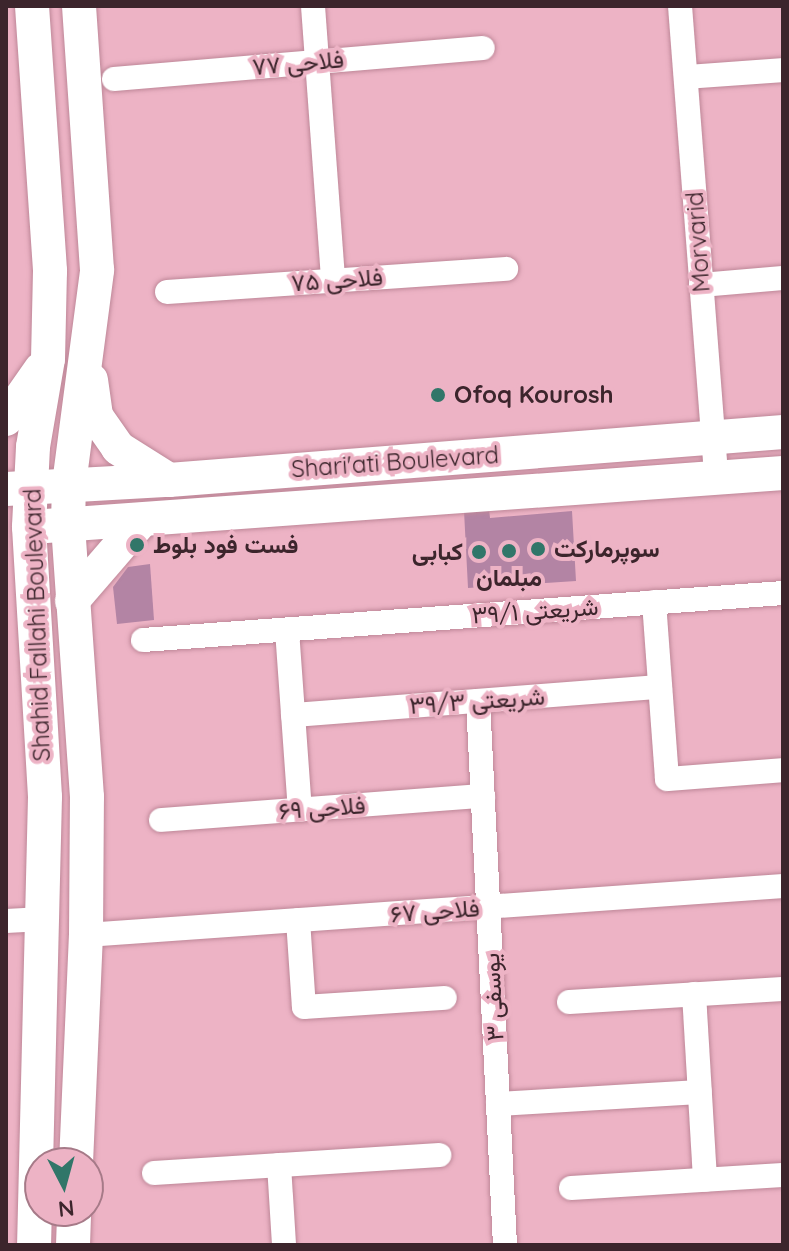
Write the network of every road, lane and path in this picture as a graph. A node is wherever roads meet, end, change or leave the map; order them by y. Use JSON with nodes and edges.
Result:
{"nodes":[{"id":1,"x":32,"y":6,"type":"edge"},
{"id":2,"x":79,"y":6,"type":"edge"},
{"id":3,"x":313,"y":6,"type":"edge"},
{"id":4,"x":680,"y":6,"type":"edge"},
{"id":5,"x":483,"y":48,"type":"dead end"},
{"id":6,"x":317,"y":61,"type":"junction"},
{"id":7,"x":783,"y":70,"type":"edge"},
{"id":8,"x":686,"y":77,"type":"junction"},
{"id":9,"x":114,"y":79,"type":"dead end"},
{"id":10,"x":92,"y":173,"type":"junction"},
{"id":11,"x":45,"y":175,"type":"junction"},
{"id":12,"x":506,"y":269,"type":"dead end"},
{"id":13,"x":783,"y":278,"type":"edge"},
{"id":14,"x":333,"y":281,"type":"junction"},
{"id":15,"x":701,"y":285,"type":"junction"},
{"id":16,"x":167,"y":292,"type":"dead end"},
{"id":17,"x":88,"y":353,"type":"junction"},
{"id":18,"x":48,"y":359,"type":"junction"},
{"id":19,"x":6,"y":419,"type":"edge"},
{"id":20,"x":783,"y":432,"type":"edge"},
{"id":21,"x":713,"y":438,"type":"junction"},
{"id":22,"x":783,"y":473,"type":"edge"},
{"id":23,"x":716,"y":478,"type":"junction"},
{"id":24,"x":169,"y":480,"type":"junction"},
{"id":25,"x":69,"y":484,"type":"junction"},
{"id":26,"x":18,"y":488,"type":"edge"},
{"id":27,"x":142,"y":520,"type":"junction"},
{"id":28,"x":68,"y":524,"type":"junction"},
{"id":29,"x":18,"y":528,"type":"edge"},
{"id":30,"x":6,"y":589,"type":"edge"},
{"id":31,"x":783,"y":593,"type":"edge"},
{"id":32,"x":72,"y":601,"type":"junction"},
{"id":33,"x":654,"y":602,"type":"junction"},
{"id":34,"x":35,"y":612,"type":"junction"},
{"id":35,"x":287,"y":630,"type":"junction"},
{"id":36,"x":143,"y":640,"type":"dead end"},
{"id":37,"x":660,"y":687,"type":"junction"},
{"id":38,"x":478,"y":701,"type":"junction"},
{"id":39,"x":293,"y":715,"type":"junction"},
{"id":40,"x":783,"y":770,"type":"edge"},
{"id":41,"x":483,"y":796,"type":"junction"},
{"id":42,"x":300,"y":810,"type":"junction"},
{"id":43,"x":161,"y":820,"type":"dead end"},
{"id":44,"x":783,"y":886,"type":"edge"},
{"id":45,"x":488,"y":907,"type":"junction"},
{"id":46,"x":43,"y":919,"type":"junction"},
{"id":47,"x":298,"y":920,"type":"junction"},
{"id":48,"x":6,"y":921,"type":"edge"},
{"id":49,"x":86,"y":935,"type":"junction"},
{"id":50,"x":783,"y":989,"type":"edge"},
{"id":51,"x":694,"y":994,"type":"junction"},
{"id":52,"x":445,"y":998,"type":"dead end"},
{"id":53,"x":569,"y":1002,"type":"dead end"},
{"id":54,"x":700,"y":1092,"type":"junction"},
{"id":55,"x":498,"y":1104,"type":"junction"},
{"id":56,"x":77,"y":1147,"type":"edge"},
{"id":57,"x":439,"y":1155,"type":"dead end"},
{"id":58,"x":279,"y":1165,"type":"junction"},
{"id":59,"x":154,"y":1173,"type":"dead end"},
{"id":60,"x":783,"y":1175,"type":"edge"},
{"id":61,"x":705,"y":1180,"type":"junction"},
{"id":62,"x":571,"y":1188,"type":"dead end"},
{"id":63,"x":34,"y":1245,"type":"edge"},
{"id":64,"x":284,"y":1245,"type":"edge"},
{"id":65,"x":505,"y":1245,"type":"edge"}],
"edges":[{"from":1,"to":11,"type":"main road","name":"Shahid Fallahi Boulevard"},
{"from":2,"to":10,"type":"main road","name":"Shahid Fallahi Boulevard"},
{"from":3,"to":6,"type":"street"},
{"from":4,"to":8,"type":"street","name":"Morvarid"},
{"from":5,"to":6,"type":"street","name":"فلاحی ۷۷"},
{"from":6,"to":9,"type":"street","name":"فلاحی ۷۷"},
{"from":6,"to":14,"type":"street"},
{"from":7,"to":8,"type":"street"},
{"from":8,"to":15,"type":"street","name":"Morvarid"},
{"from":10,"to":11,"type":"main road"},
{"from":10,"to":17,"type":"main road","name":"Shahid Fallahi Boulevard"},
{"from":11,"to":18,"type":"main road","name":"Shahid Fallahi Boulevard"},
{"from":12,"to":14,"type":"street","name":"فلاحی ۷۵"},
{"from":13,"to":15,"type":"street"},
{"from":14,"to":16,"type":"street","name":"فلاحی ۷۵"},
{"from":15,"to":21,"type":"street","name":"Morvarid"},
{"from":17,"to":24,"type":"main road"},
{"from":17,"to":25,"type":"main road","name":"Shahid Fallahi Boulevard"},
{"from":18,"to":19,"type":"main road"},
{"from":18,"to":26,"type":"main road","name":"Shahid Fallahi Boulevard"},
{"from":20,"to":21,"type":"main road","name":"Shari'ati Boulevard"},
{"from":21,"to":23,"type":"street","name":"Morvarid"},
{"from":21,"to":24,"type":"main road","name":"Shari'ati Boulevard"},
{"from":22,"to":23,"type":"main road","name":"Shari'ati Boulevard"},
{"from":23,"to":27,"type":"main road","name":"Shari'ati Boulevard"},
{"from":24,"to":25,"type":"main road","name":"Shari'ati Boulevard"},
{"from":25,"to":26,"type":"main road","name":"Shari'ati Boulevard"},
{"from":25,"to":28,"type":"main road","name":"Shahid Fallahi Boulevard"},
{"from":26,"to":29,"type":"main road","name":"Shahid Fallahi Boulevard"},
{"from":27,"to":28,"type":"main road","name":"Shari'ati Boulevard"},
{"from":27,"to":32,"type":"main road"},
{"from":28,"to":29,"type":"main road","name":"Shari'ati Boulevard"},
{"from":28,"to":32,"type":"main road","name":"Shahid Fallahi Boulevard"},
{"from":29,"to":34,"type":"main road","name":"Shahid Fallahi Boulevard"},
{"from":30,"to":34,"type":"main road"},
{"from":31,"to":33,"type":"street","name":"شریعتی ۳۹/۱"},
{"from":32,"to":49,"type":"main road","name":"Shahid Fallahi Boulevard"},
{"from":33,"to":35,"type":"street","name":"شریعتی ۳۹/۱"},
{"from":33,"to":37,"type":"street"},
{"from":34,"to":46,"type":"main road","name":"Shahid Fallahi Boulevard"},
{"from":35,"to":36,"type":"street","name":"شریعتی ۳۹/۱"},
{"from":35,"to":39,"type":"street"},
{"from":37,"to":38,"type":"street","name":"شریعتی ۳۹/۳"},
{"from":37,"to":40,"type":"street"},
{"from":38,"to":39,"type":"street","name":"شریعتی ۳۹/۳"},
{"from":38,"to":41,"type":"street","name":"یوسفی ۳"},
{"from":39,"to":42,"type":"street"},
{"from":41,"to":42,"type":"street","name":"فلاحی ۶۹"},
{"from":41,"to":45,"type":"street","name":"یوسفی ۳"},
{"from":42,"to":43,"type":"street","name":"فلاحی ۶۹"},
{"from":44,"to":45,"type":"street","name":"فلاحی ۶۷"},
{"from":45,"to":47,"type":"street","name":"فلاحی ۶۷"},
{"from":45,"to":55,"type":"street","name":"یوسفی ۳"},
{"from":46,"to":48,"type":"street"},
{"from":46,"to":63,"type":"main road","name":"Shahid Fallahi Boulevard"},
{"from":47,"to":49,"type":"street","name":"فلاحی ۶۷"},
{"from":47,"to":52,"type":"street"},
{"from":49,"to":56,"type":"main road","name":"Shahid Fallahi Boulevard"},
{"from":50,"to":51,"type":"street"},
{"from":51,"to":53,"type":"street"},
{"from":51,"to":54,"type":"street"},
{"from":54,"to":55,"type":"street"},
{"from":54,"to":61,"type":"street"},
{"from":55,"to":65,"type":"street","name":"یوسفی ۳"},
{"from":57,"to":58,"type":"street"},
{"from":58,"to":59,"type":"street"},
{"from":58,"to":64,"type":"street"},
{"from":60,"to":61,"type":"street"},
{"from":61,"to":62,"type":"street"}]}
